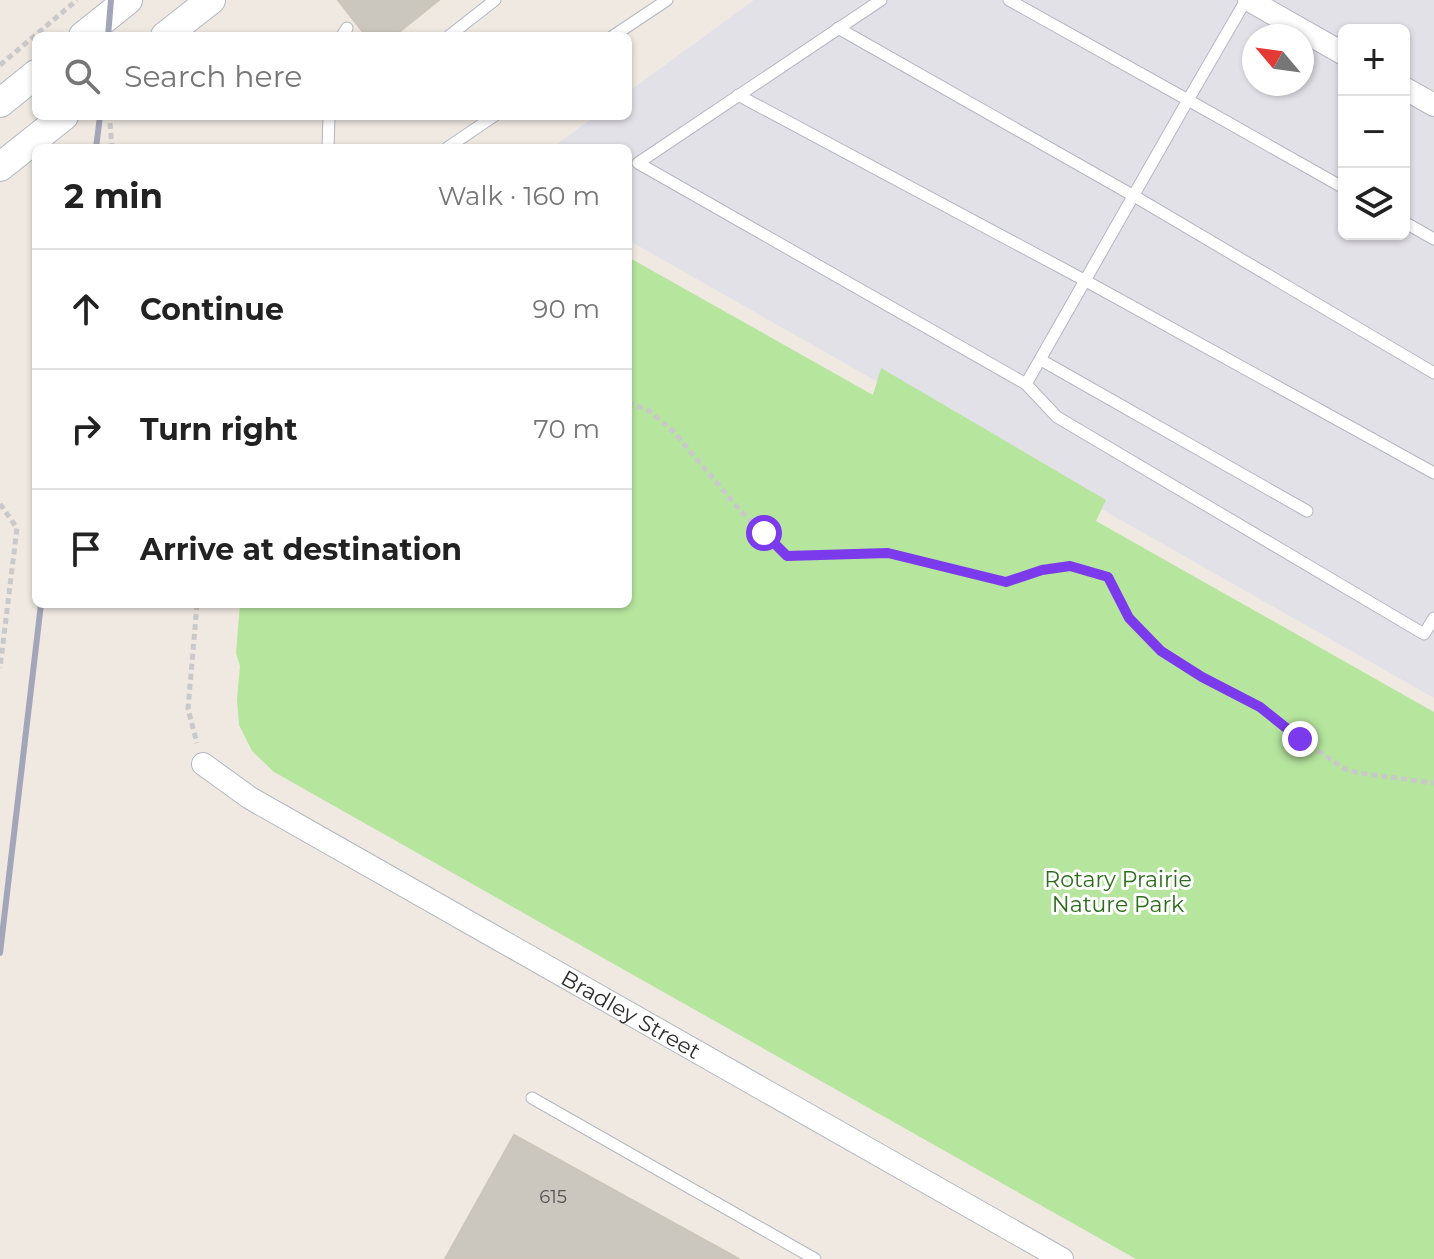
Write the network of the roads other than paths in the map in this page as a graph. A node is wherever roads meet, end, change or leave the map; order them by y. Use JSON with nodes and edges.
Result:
{"nodes":[{"id":1,"x":128,"y":0,"type":"edge"},
{"id":2,"x":211,"y":0,"type":"edge"},
{"id":3,"x":495,"y":0,"type":"edge"},
{"id":4,"x":667,"y":0,"type":"edge"},
{"id":5,"x":881,"y":0,"type":"edge"},
{"id":6,"x":1009,"y":0,"type":"edge"},
{"id":7,"x":1248,"y":0,"type":"edge"},
{"id":8,"x":838,"y":28,"type":"junction"},
{"id":9,"x":88,"y":32,"type":"edge"},
{"id":10,"x":170,"y":32,"type":"edge"},
{"id":11,"x":454,"y":32,"type":"edge"},
{"id":12,"x":619,"y":32,"type":"edge"},
{"id":13,"x":1338,"y":51,"type":"edge"},
{"id":14,"x":32,"y":77,"type":"edge"},
{"id":15,"x":1410,"y":91,"type":"edge"},
{"id":16,"x":738,"y":95,"type":"junction"},
{"id":17,"x":1188,"y":100,"type":"junction"},
{"id":18,"x":0,"y":103,"type":"edge"},
{"id":19,"x":1434,"y":105,"type":"edge"},
{"id":20,"x":59,"y":120,"type":"edge"},
{"id":21,"x":329,"y":120,"type":"edge"},
{"id":22,"x":473,"y":120,"type":"edge"},
{"id":23,"x":488,"y":120,"type":"edge"},
{"id":24,"x":480,"y":126,"type":"junction"},
{"id":25,"x":328,"y":144,"type":"edge"},
{"id":26,"x":453,"y":144,"type":"edge"},
{"id":27,"x":0,"y":167,"type":"edge"},
{"id":28,"x":1338,"y":185,"type":"edge"},
{"id":29,"x":1134,"y":196,"type":"junction"},
{"id":30,"x":1410,"y":225,"type":"edge"},
{"id":31,"x":1434,"y":239,"type":"edge"},
{"id":32,"x":1086,"y":281,"type":"junction"},
{"id":33,"x":1041,"y":360,"type":"junction"},
{"id":34,"x":1434,"y":373,"type":"edge"},
{"id":35,"x":1026,"y":384,"type":"junction"},
{"id":36,"x":1434,"y":473,"type":"edge"},
{"id":37,"x":1307,"y":511,"type":"dead end"},
{"id":38,"x":1434,"y":618,"type":"edge"},
{"id":39,"x":203,"y":764,"type":"road end"},
{"id":40,"x":532,"y":1098,"type":"dead end"},
{"id":41,"x":815,"y":1259,"type":"edge"},
{"id":42,"x":1062,"y":1259,"type":"edge"}],
"edges":[{"from":1,"to":9,"type":"street"},
{"from":2,"to":10,"type":"street"},
{"from":3,"to":11,"type":"lane"},
{"from":4,"to":12,"type":"lane"},
{"from":5,"to":8,"type":"lane"},
{"from":6,"to":17,"type":"lane"},
{"from":7,"to":13,"type":"street"},
{"from":7,"to":17,"type":"lane"},
{"from":8,"to":16,"type":"lane"},
{"from":8,"to":29,"type":"lane"},
{"from":14,"to":18,"type":"street"},
{"from":15,"to":19,"type":"street"},
{"from":16,"to":32,"type":"lane"},
{"from":16,"to":35,"type":"lane"},
{"from":17,"to":28,"type":"lane"},
{"from":17,"to":29,"type":"lane"},
{"from":20,"to":27,"type":"street"},
{"from":21,"to":25,"type":"lane"},
{"from":22,"to":24,"type":"lane"},
{"from":23,"to":24,"type":"lane"},
{"from":24,"to":26,"type":"lane"},
{"from":29,"to":32,"type":"lane"},
{"from":29,"to":34,"type":"lane"},
{"from":30,"to":31,"type":"lane"},
{"from":32,"to":33,"type":"lane"},
{"from":32,"to":36,"type":"lane"},
{"from":33,"to":35,"type":"lane"},
{"from":33,"to":37,"type":"lane"},
{"from":35,"to":38,"type":"lane"},
{"from":39,"to":42,"type":"street","name":"Bradley Street"},
{"from":40,"to":41,"type":"lane"}]}
